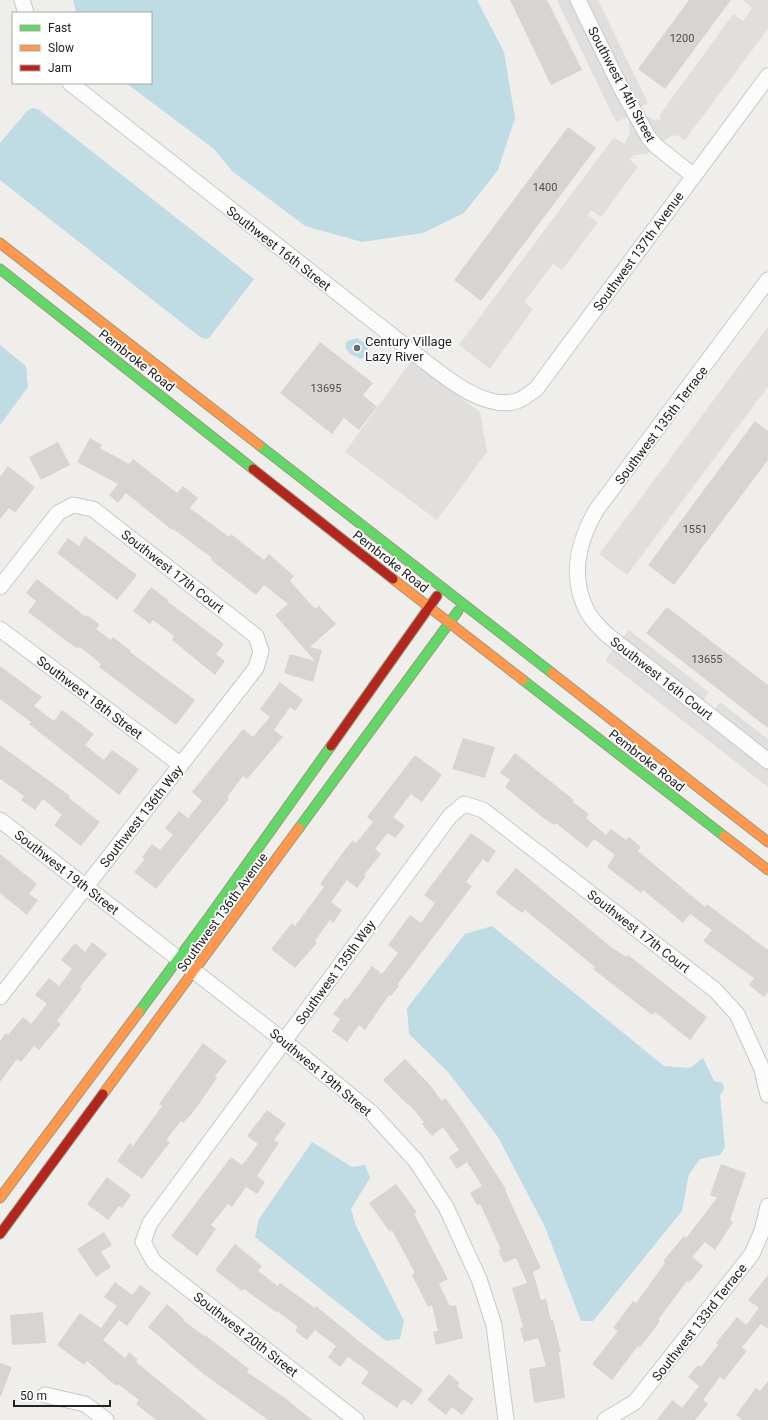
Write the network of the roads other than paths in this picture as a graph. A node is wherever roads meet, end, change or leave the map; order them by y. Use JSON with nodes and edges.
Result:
{"nodes":[{"id":1,"x":22,"y":0,"type":"edge"},
{"id":2,"x":578,"y":0,"type":"edge"},
{"id":3,"x":26,"y":12,"type":"edge"},
{"id":4,"x":768,"y":76,"type":"edge"},
{"id":5,"x":71,"y":84,"type":"edge"},
{"id":6,"x":694,"y":176,"type":"junction"},
{"id":7,"x":0,"y":243,"type":"edge"},
{"id":8,"x":0,"y":269,"type":"edge"},
{"id":9,"x":768,"y":280,"type":"edge"},
{"id":10,"x":494,"y":403,"type":"joint"},
{"id":11,"x":578,"y":580,"type":"joint"},
{"id":12,"x":0,"y":586,"type":"edge"},
{"id":13,"x":444,"y":588,"type":"junction"},
{"id":14,"x":464,"y":604,"type":"junction"},
{"id":15,"x":429,"y":607,"type":"junction"},
{"id":16,"x":450,"y":623,"type":"junction"},
{"id":17,"x":0,"y":629,"type":"edge"},
{"id":18,"x":261,"y":651,"type":"joint"},
{"id":19,"x":768,"y":761,"type":"edge"},
{"id":20,"x":181,"y":765,"type":"junction"},
{"id":21,"x":464,"y":804,"type":"joint"},
{"id":22,"x":0,"y":820,"type":"edge"},
{"id":23,"x":768,"y":842,"type":"edge"},
{"id":24,"x":768,"y":870,"type":"edge"},
{"id":25,"x":86,"y":887,"type":"junction"},
{"id":26,"x":178,"y":958,"type":"junction"},
{"id":27,"x":195,"y":971,"type":"junction"},
{"id":28,"x":0,"y":997,"type":"edge"},
{"id":29,"x":284,"y":1041,"type":"junction"},
{"id":30,"x":768,"y":1095,"type":"edge"},
{"id":31,"x":0,"y":1198,"type":"edge"},
{"id":32,"x":768,"y":1206,"type":"edge"},
{"id":33,"x":0,"y":1234,"type":"edge"},
{"id":34,"x":143,"y":1242,"type":"joint"},
{"id":35,"x":45,"y":1395,"type":"dead end"},
{"id":36,"x":106,"y":1420,"type":"edge"},
{"id":37,"x":356,"y":1420,"type":"edge"},
{"id":38,"x":506,"y":1420,"type":"edge"},
{"id":39,"x":605,"y":1420,"type":"edge"}],
"edges":[{"from":1,"to":3,"type":"street"},
{"from":2,"to":6,"type":"street","name":"Southwest 14th Street"},
{"from":4,"to":6,"type":"street","name":"Southwest 137th Avenue"},
{"from":5,"to":10,"type":"street","name":"Southwest 16th Street"},
{"from":6,"to":10,"type":"street","name":"Southwest 137th Avenue"},
{"from":7,"to":13,"type":"main road","name":"Pembroke Road"},
{"from":8,"to":15,"type":"main road","name":"Pembroke Road"},
{"from":9,"to":11,"type":"street","name":"Southwest 135th Terrace"},
{"from":11,"to":19,"type":"street","name":"Southwest 16th Court"},
{"from":12,"to":18,"type":"street","name":"Southwest 17th Court"},
{"from":13,"to":14,"type":"main road","name":"Pembroke Road"},
{"from":13,"to":15,"type":"main road","name":"Southwest 136th Avenue"},
{"from":14,"to":16,"type":"main road","name":"Southwest 136th Avenue"},
{"from":14,"to":23,"type":"main road","name":"Pembroke Road"},
{"from":15,"to":16,"type":"main road","name":"Pembroke Road"},
{"from":15,"to":26,"type":"main road","name":"Southwest 136th Avenue"},
{"from":16,"to":24,"type":"main road","name":"Pembroke Road"},
{"from":16,"to":27,"type":"main road","name":"Southwest 136th Avenue"},
{"from":17,"to":20,"type":"street","name":"Southwest 18th Street"},
{"from":18,"to":20,"type":"street","name":"Southwest 136th Way"},
{"from":20,"to":25,"type":"street","name":"Southwest 136th Way"},
{"from":21,"to":29,"type":"street","name":"Southwest 135th Way"},
{"from":21,"to":30,"type":"street","name":"Southwest 17th Court"},
{"from":22,"to":25,"type":"street","name":"Southwest 19th Street"},
{"from":25,"to":26,"type":"street","name":"Southwest 19th Street"},
{"from":25,"to":28,"type":"street","name":"Southwest 136th Way"},
{"from":26,"to":27,"type":"street","name":"Southwest 19th Street"},
{"from":26,"to":31,"type":"main road","name":"Southwest 136th Avenue"},
{"from":27,"to":29,"type":"street","name":"Southwest 19th Street"},
{"from":27,"to":33,"type":"main road","name":"Southwest 136th Avenue"},
{"from":29,"to":34,"type":"street","name":"Southwest 135th Way"},
{"from":29,"to":38,"type":"street","name":"Southwest 19th Street"},
{"from":32,"to":39,"type":"street","name":"Southwest 133rd Terrace"},
{"from":34,"to":37,"type":"street","name":"Southwest 20th Street"},
{"from":35,"to":36,"type":"street"}]}
